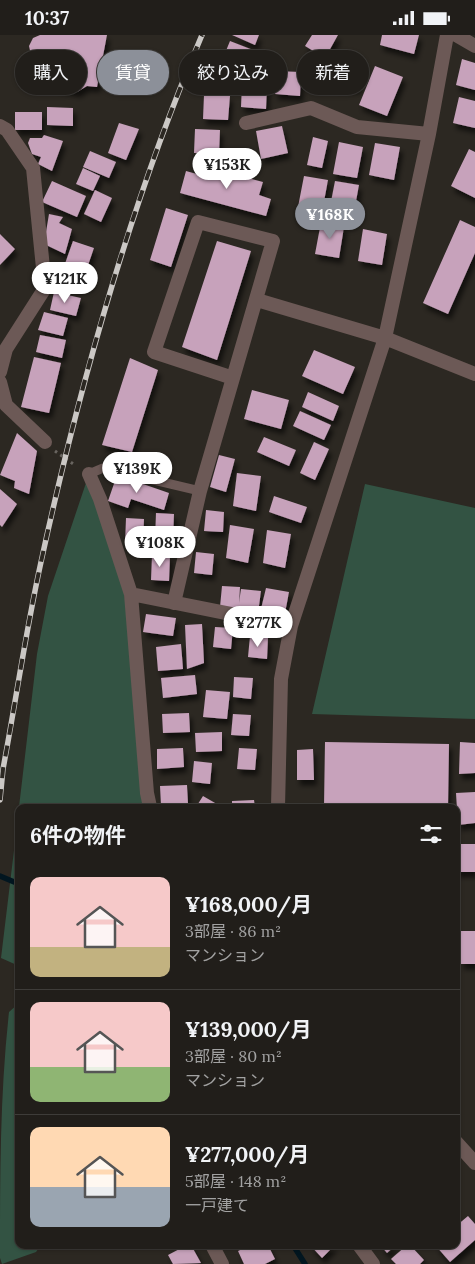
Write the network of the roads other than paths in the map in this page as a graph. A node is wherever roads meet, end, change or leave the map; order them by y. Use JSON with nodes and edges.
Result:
{"nodes":[{"id":1,"x":447,"y":35,"type":"edge"},
{"id":2,"x":456,"y":35,"type":"edge"},
{"id":3,"x":475,"y":47,"type":"edge"},
{"id":4,"x":246,"y":123,"type":"dead end"},
{"id":5,"x":0,"y":126,"type":"edge"},
{"id":6,"x":429,"y":134,"type":"junction"},
{"id":7,"x":257,"y":300,"type":"junction"},
{"id":8,"x":384,"y":338,"type":"junction"},
{"id":9,"x":0,"y":372,"type":"edge"},
{"id":10,"x":475,"y":374,"type":"edge"},
{"id":11,"x":233,"y":377,"type":"junction"},
{"id":12,"x":0,"y":381,"type":"edge"},
{"id":13,"x":45,"y":442,"type":"road end"},
{"id":14,"x":89,"y":474,"type":"joint"},
{"id":15,"x":200,"y":491,"type":"junction"},
{"id":16,"x":131,"y":595,"type":"junction"},
{"id":17,"x":174,"y":603,"type":"junction"},
{"id":18,"x":291,"y":626,"type":"junction"},
{"id":19,"x":149,"y":804,"type":"edge"},
{"id":20,"x":278,"y":804,"type":"edge"},
{"id":21,"x":460,"y":1146,"type":"edge"},
{"id":22,"x":475,"y":1163,"type":"edge"},
{"id":23,"x":214,"y":1249,"type":"edge"},
{"id":24,"x":362,"y":1249,"type":"edge"},
{"id":25,"x":222,"y":1264,"type":"edge"},
{"id":26,"x":373,"y":1264,"type":"edge"}],
"edges":[{"from":1,"to":6,"type":"street"},
{"from":2,"to":3,"type":"street"},
{"from":4,"to":6,"type":"street"},
{"from":5,"to":9,"type":"street"},
{"from":6,"to":8,"type":"street"},
{"from":7,"to":8,"type":"street"},
{"from":7,"to":11,"type":"street"},
{"from":7,"to":11,"type":"street"},
{"from":8,"to":10,"type":"street"},
{"from":8,"to":18,"type":"street"},
{"from":11,"to":15,"type":"street"},
{"from":12,"to":13,"type":"street"},
{"from":14,"to":15,"type":"lane"},
{"from":14,"to":16,"type":"street"},
{"from":15,"to":17,"type":"street"},
{"from":16,"to":17,"type":"street"},
{"from":16,"to":19,"type":"street"},
{"from":17,"to":18,"type":"street"},
{"from":18,"to":20,"type":"street"},
{"from":21,"to":22,"type":"street"},
{"from":23,"to":25,"type":"street"},
{"from":24,"to":26,"type":"street"}]}
